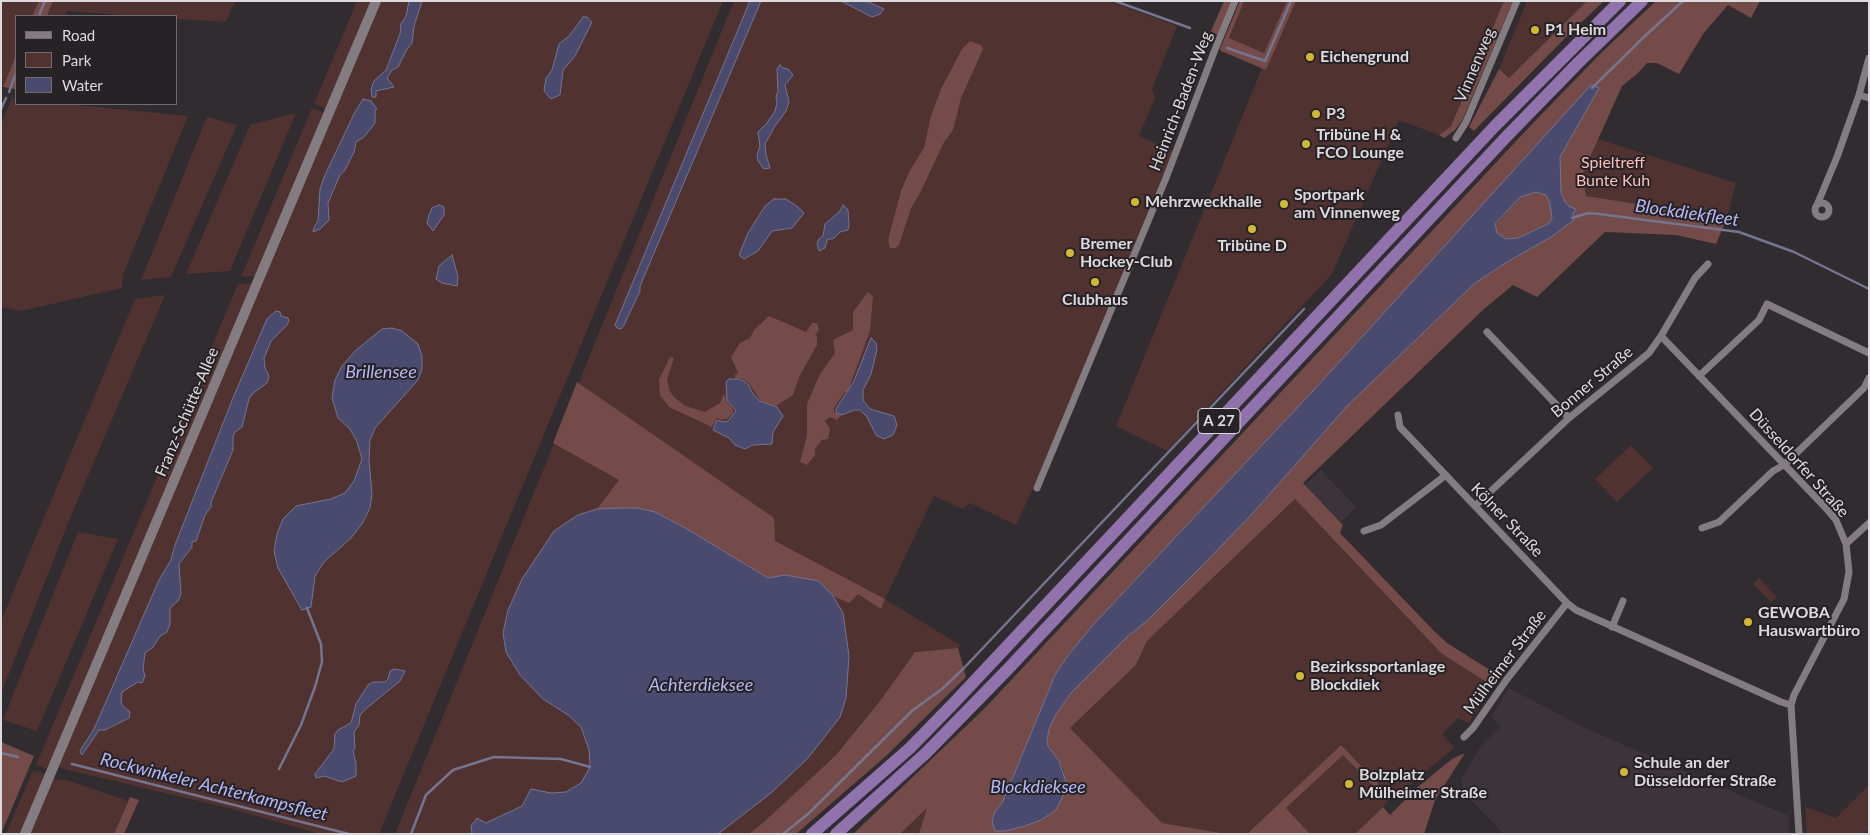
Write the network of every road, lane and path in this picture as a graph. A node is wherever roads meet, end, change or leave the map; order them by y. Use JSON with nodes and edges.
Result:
{"nodes":[{"id":1,"x":376,"y":1,"type":"edge"},
{"id":2,"x":1235,"y":1,"type":"edge"},
{"id":3,"x":1517,"y":1,"type":"edge"},
{"id":4,"x":1620,"y":1,"type":"edge"},
{"id":5,"x":1642,"y":1,"type":"edge"},
{"id":6,"x":1869,"y":58,"type":"edge"},
{"id":7,"x":1859,"y":95,"type":"junction"},
{"id":8,"x":1869,"y":98,"type":"edge"},
{"id":9,"x":1456,"y":138,"type":"dead end"},
{"id":10,"x":1818,"y":205,"type":"dead end"},
{"id":11,"x":1708,"y":264,"type":"dead end"},
{"id":12,"x":1487,"y":332,"type":"dead end"},
{"id":13,"x":1661,"y":336,"type":"junction"},
{"id":14,"x":1869,"y":353,"type":"edge"},
{"id":15,"x":1699,"y":376,"type":"junction"},
{"id":16,"x":1869,"y":378,"type":"edge"},
{"id":17,"x":1398,"y":415,"type":"dead end"},
{"id":18,"x":1569,"y":418,"type":"junction"},
{"id":19,"x":1784,"y":465,"type":"junction"},
{"id":20,"x":1446,"y":476,"type":"junction"},
{"id":21,"x":1037,"y":488,"type":"dead end"},
{"id":22,"x":1475,"y":506,"type":"junction"},
{"id":23,"x":1869,"y":523,"type":"edge"},
{"id":24,"x":1702,"y":528,"type":"dead end"},
{"id":25,"x":1364,"y":531,"type":"dead end"},
{"id":26,"x":1846,"y":544,"type":"junction"},
{"id":27,"x":1623,"y":601,"type":"dead end"},
{"id":28,"x":1567,"y":603,"type":"junction"},
{"id":29,"x":1612,"y":627,"type":"junction"},
{"id":30,"x":1792,"y":705,"type":"junction"},
{"id":31,"x":1464,"y":737,"type":"dead end"},
{"id":32,"x":25,"y":834,"type":"edge"},
{"id":33,"x":812,"y":834,"type":"edge"},
{"id":34,"x":836,"y":834,"type":"edge"},
{"id":35,"x":1799,"y":834,"type":"edge"}],
"edges":[{"from":1,"to":32,"type":"main road","name":"Franz-Schütte-Allee"},
{"from":2,"to":21,"type":"street","name":"Heinrich-Baden-Weg"},
{"from":3,"to":9,"type":"street","name":"Vinnenweg"},
{"from":4,"to":33,"type":"highway","number":"A 27"},
{"from":5,"to":34,"type":"highway","number":"A 27"},
{"from":6,"to":7,"type":"street"},
{"from":7,"to":8,"type":"street"},
{"from":7,"to":10,"type":"street"},
{"from":11,"to":13,"type":"street","name":"Bonner Straße"},
{"from":12,"to":18,"type":"street"},
{"from":13,"to":15,"type":"street","name":"Düsseldorfer Straße"},
{"from":13,"to":18,"type":"street","name":"Bonner Straße"},
{"from":14,"to":15,"type":"street"},
{"from":15,"to":19,"type":"street","name":"Düsseldorfer Straße"},
{"from":16,"to":19,"type":"street"},
{"from":17,"to":20,"type":"street","name":"Kölner Straße"},
{"from":18,"to":22,"type":"street","name":"Bonner Straße"},
{"from":19,"to":24,"type":"street"},
{"from":19,"to":26,"type":"street","name":"Düsseldorfer Straße"},
{"from":20,"to":22,"type":"street","name":"Kölner Straße"},
{"from":20,"to":25,"type":"street"},
{"from":22,"to":28,"type":"street","name":"Kölner Straße"},
{"from":23,"to":26,"type":"street"},
{"from":26,"to":30,"type":"street","name":"Düsseldorfer Straße"},
{"from":27,"to":29,"type":"street"},
{"from":28,"to":29,"type":"street","name":"Kölner Straße"},
{"from":28,"to":31,"type":"street","name":"Mülheimer Straße"},
{"from":29,"to":30,"type":"street","name":"Kölner Straße"},
{"from":30,"to":35,"type":"street","name":"Düsseldorfer Straße"}]}
